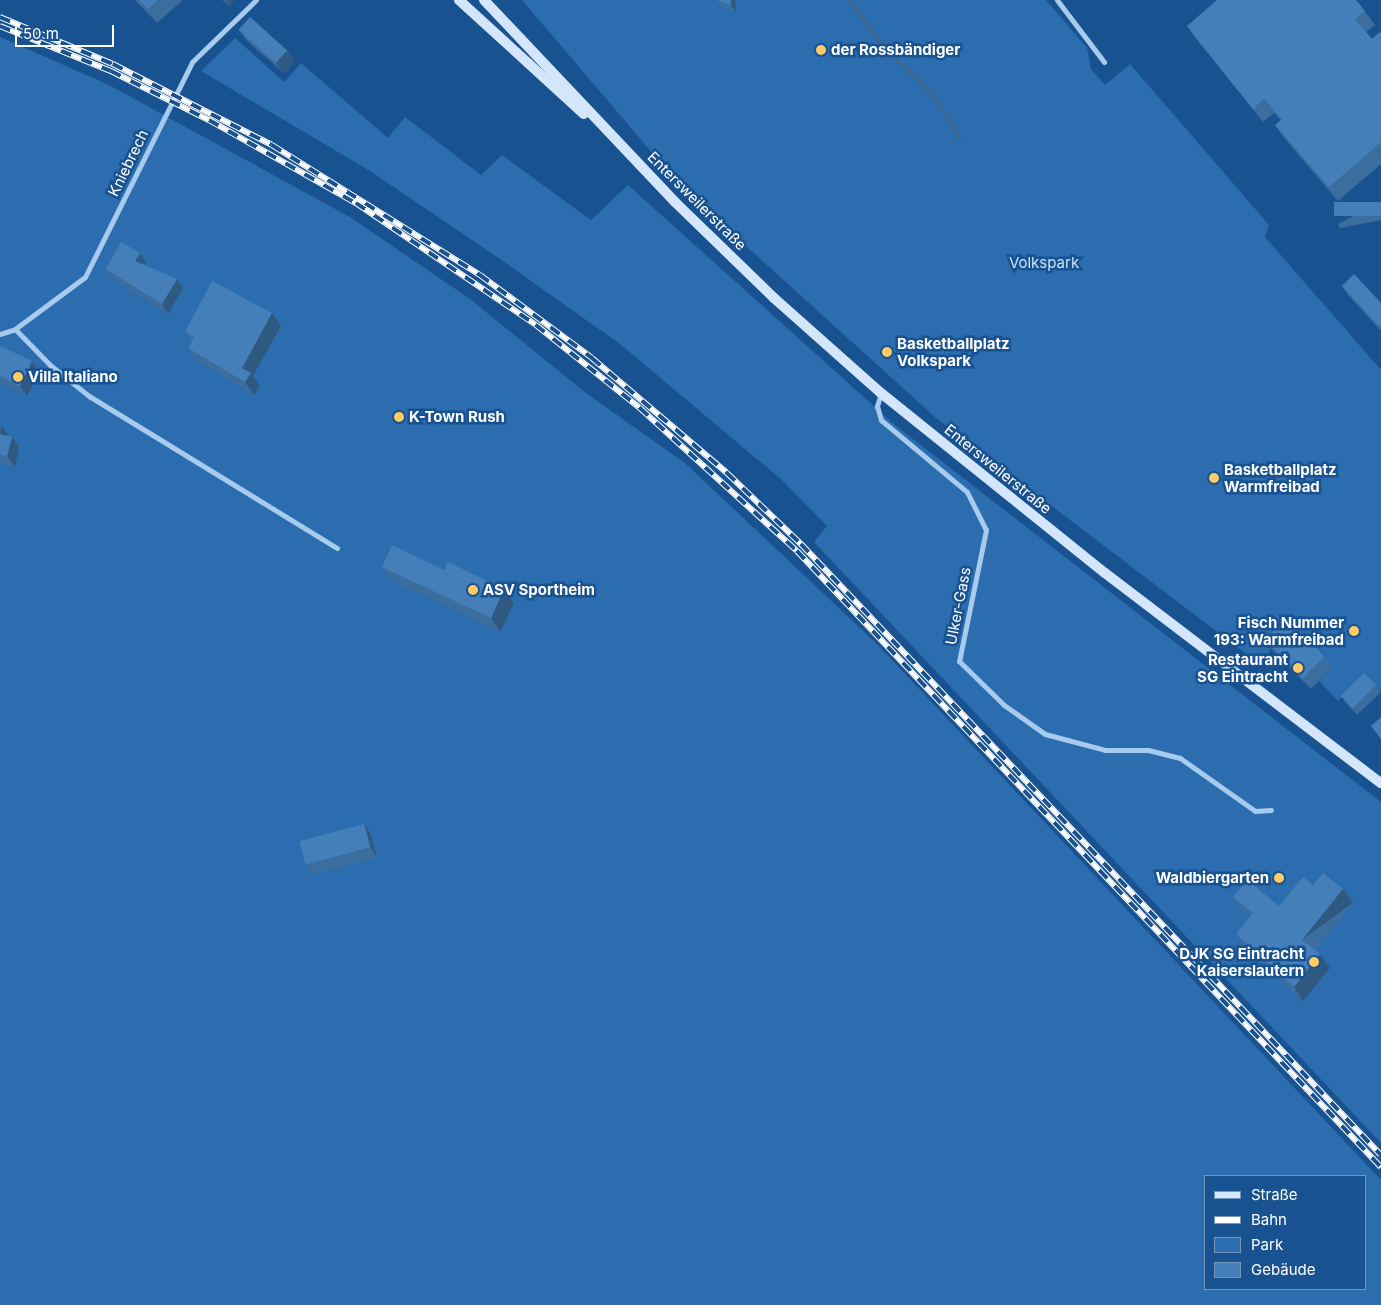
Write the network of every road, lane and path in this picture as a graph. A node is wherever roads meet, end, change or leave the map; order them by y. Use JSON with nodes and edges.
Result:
{"nodes":[{"id":1,"x":256,"y":0,"type":"edge"},
{"id":2,"x":459,"y":0,"type":"edge"},
{"id":3,"x":484,"y":0,"type":"edge"},
{"id":4,"x":1058,"y":0,"type":"edge"},
{"id":5,"x":1104,"y":62,"type":"dead end"},
{"id":6,"x":622,"y":148,"type":"junction"},
{"id":7,"x":15,"y":329,"type":"junction"},
{"id":8,"x":0,"y":334,"type":"edge"},
{"id":9,"x":881,"y":393,"type":"junction"},
{"id":10,"x":336,"y":548,"type":"dead end"},
{"id":11,"x":1381,"y":783,"type":"edge"},
{"id":12,"x":1270,"y":810,"type":"dead end"}],
"edges":[{"from":1,"to":7,"type":"street","name":"Kniebrech"},
{"from":2,"to":6,"type":"main road","name":"Entersweilerstraße"},
{"from":3,"to":6,"type":"main road","name":"Entersweilerstraße"},
{"from":4,"to":5,"type":"street"},
{"from":6,"to":9,"type":"main road","name":"Entersweilerstraße"},
{"from":7,"to":8,"type":"street","name":"Kniebrech"},
{"from":7,"to":10,"type":"street"},
{"from":9,"to":11,"type":"main road","name":"Entersweilerstraße"},
{"from":9,"to":12,"type":"street","name":"Ulker-Gass"}]}
